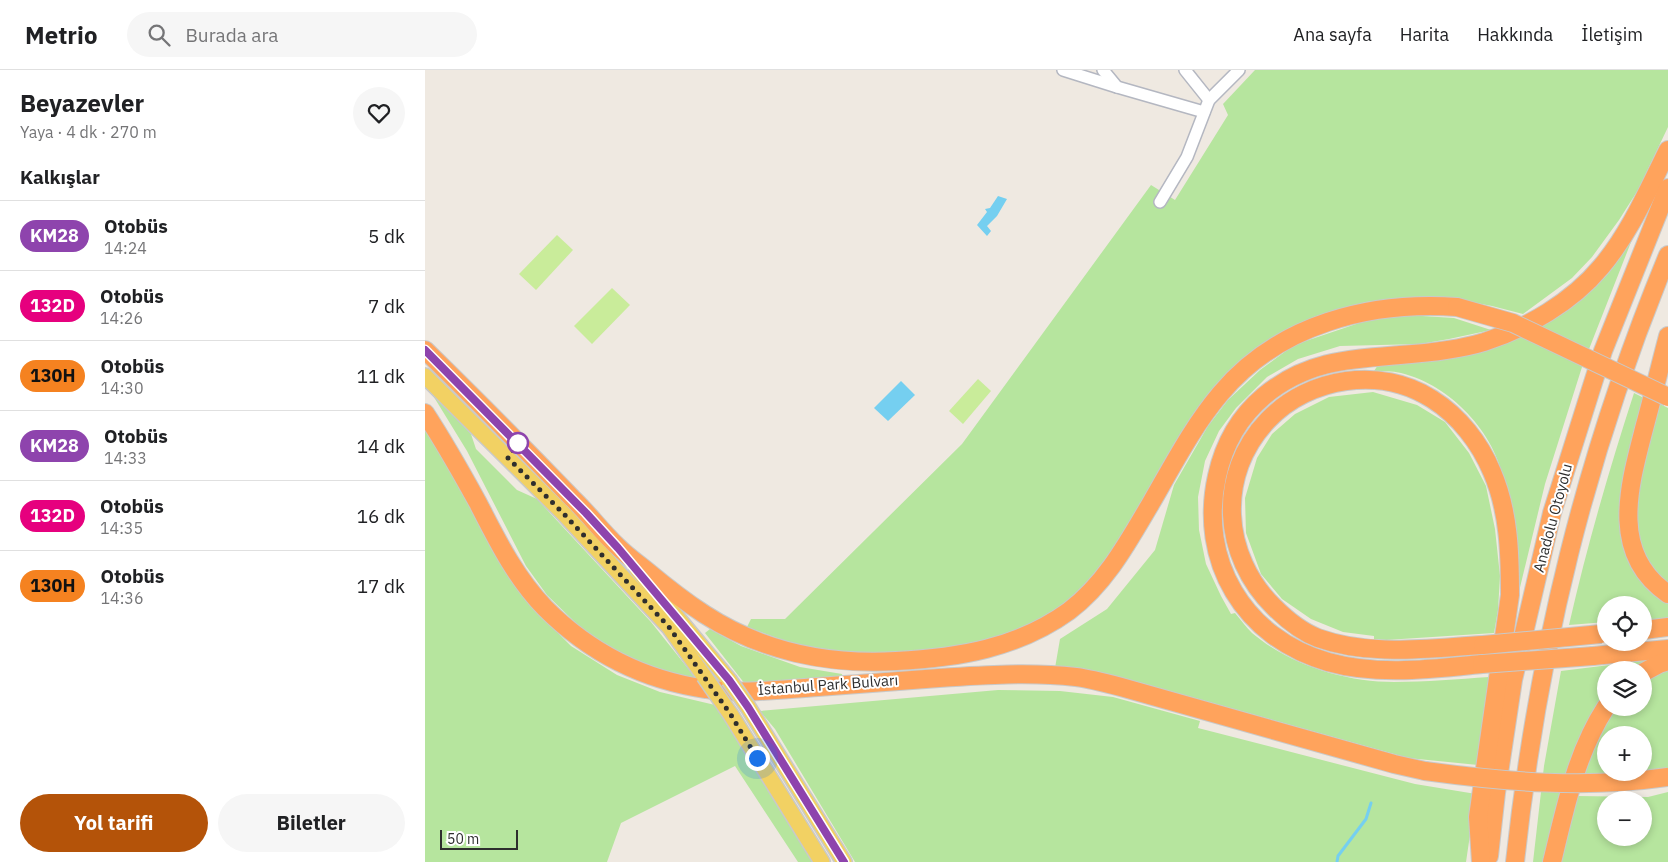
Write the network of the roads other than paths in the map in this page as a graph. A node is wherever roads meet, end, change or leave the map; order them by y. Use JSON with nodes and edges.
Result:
{"nodes":[{"id":1,"x":1063,"y":70,"type":"edge"},
{"id":2,"x":1103,"y":70,"type":"edge"},
{"id":3,"x":1185,"y":70,"type":"edge"},
{"id":4,"x":1239,"y":70,"type":"edge"},
{"id":5,"x":1117,"y":87,"type":"junction"},
{"id":6,"x":1209,"y":100,"type":"junction"},
{"id":7,"x":1204,"y":112,"type":"junction"},
{"id":8,"x":1668,"y":150,"type":"edge"},
{"id":9,"x":1668,"y":188,"type":"edge"},
{"id":10,"x":1160,"y":202,"type":"dead end"},
{"id":11,"x":1668,"y":255,"type":"edge"},
{"id":12,"x":1668,"y":336,"type":"edge"},
{"id":13,"x":425,"y":350,"type":"edge"},
{"id":14,"x":425,"y":376,"type":"edge"},
{"id":15,"x":1668,"y":397,"type":"edge"},
{"id":16,"x":425,"y":413,"type":"edge"},
{"id":17,"x":618,"y":548,"type":"junction"},
{"id":18,"x":1668,"y":594,"type":"edge"},
{"id":19,"x":1668,"y":628,"type":"edge"},
{"id":20,"x":1652,"y":629,"type":"edge"},
{"id":21,"x":1597,"y":634,"type":"edge"},
{"id":22,"x":1503,"y":643,"type":"edge"},
{"id":23,"x":1503,"y":643,"type":"edge"},
{"id":24,"x":1503,"y":643,"type":"edge"},
{"id":25,"x":1503,"y":643,"type":"edge"},
{"id":26,"x":1668,"y":649,"type":"edge"},
{"id":27,"x":1668,"y":661,"type":"edge"},
{"id":28,"x":1652,"y":668,"type":"edge"},
{"id":29,"x":1601,"y":716,"type":"edge"},
{"id":30,"x":1668,"y":776,"type":"edge"},
{"id":31,"x":822,"y":862,"type":"edge"},
{"id":32,"x":844,"y":862,"type":"edge"},
{"id":33,"x":1481,"y":862,"type":"edge"},
{"id":34,"x":1489,"y":862,"type":"edge"},
{"id":35,"x":1515,"y":862,"type":"edge"},
{"id":36,"x":1552,"y":862,"type":"edge"}],
"edges":[{"from":1,"to":5,"type":"street"},
{"from":2,"to":5,"type":"street"},
{"from":3,"to":6,"type":"street"},
{"from":4,"to":6,"type":"street"},
{"from":5,"to":7,"type":"street"},
{"from":6,"to":7,"type":"street"},
{"from":7,"to":10,"type":"street"},
{"from":8,"to":26,"type":"highway","bridge":true},
{"from":9,"to":34,"type":"highway","name":"Anadolu Otoyolu"},
{"from":11,"to":35,"type":"highway","name":"Anadolu Otoyolu"},
{"from":12,"to":18,"type":"highway"},
{"from":13,"to":17,"type":"highway"},
{"from":14,"to":31,"type":"main road","bridge":true},
{"from":15,"to":17,"type":"highway","bridge":true},
{"from":16,"to":30,"type":"highway","name":"İstanbul Park Bulvarı","bridge":true},
{"from":17,"to":32,"type":"main road","name":"İstanbul Park Bulvarı","bridge":true},
{"from":19,"to":20,"type":"highway"},
{"from":21,"to":22,"type":"highway","bridge":true},
{"from":23,"to":24,"type":"highway","bridge":true},
{"from":25,"to":33,"type":"highway","bridge":true},
{"from":27,"to":28,"type":"highway"},
{"from":29,"to":36,"type":"highway"}]}
